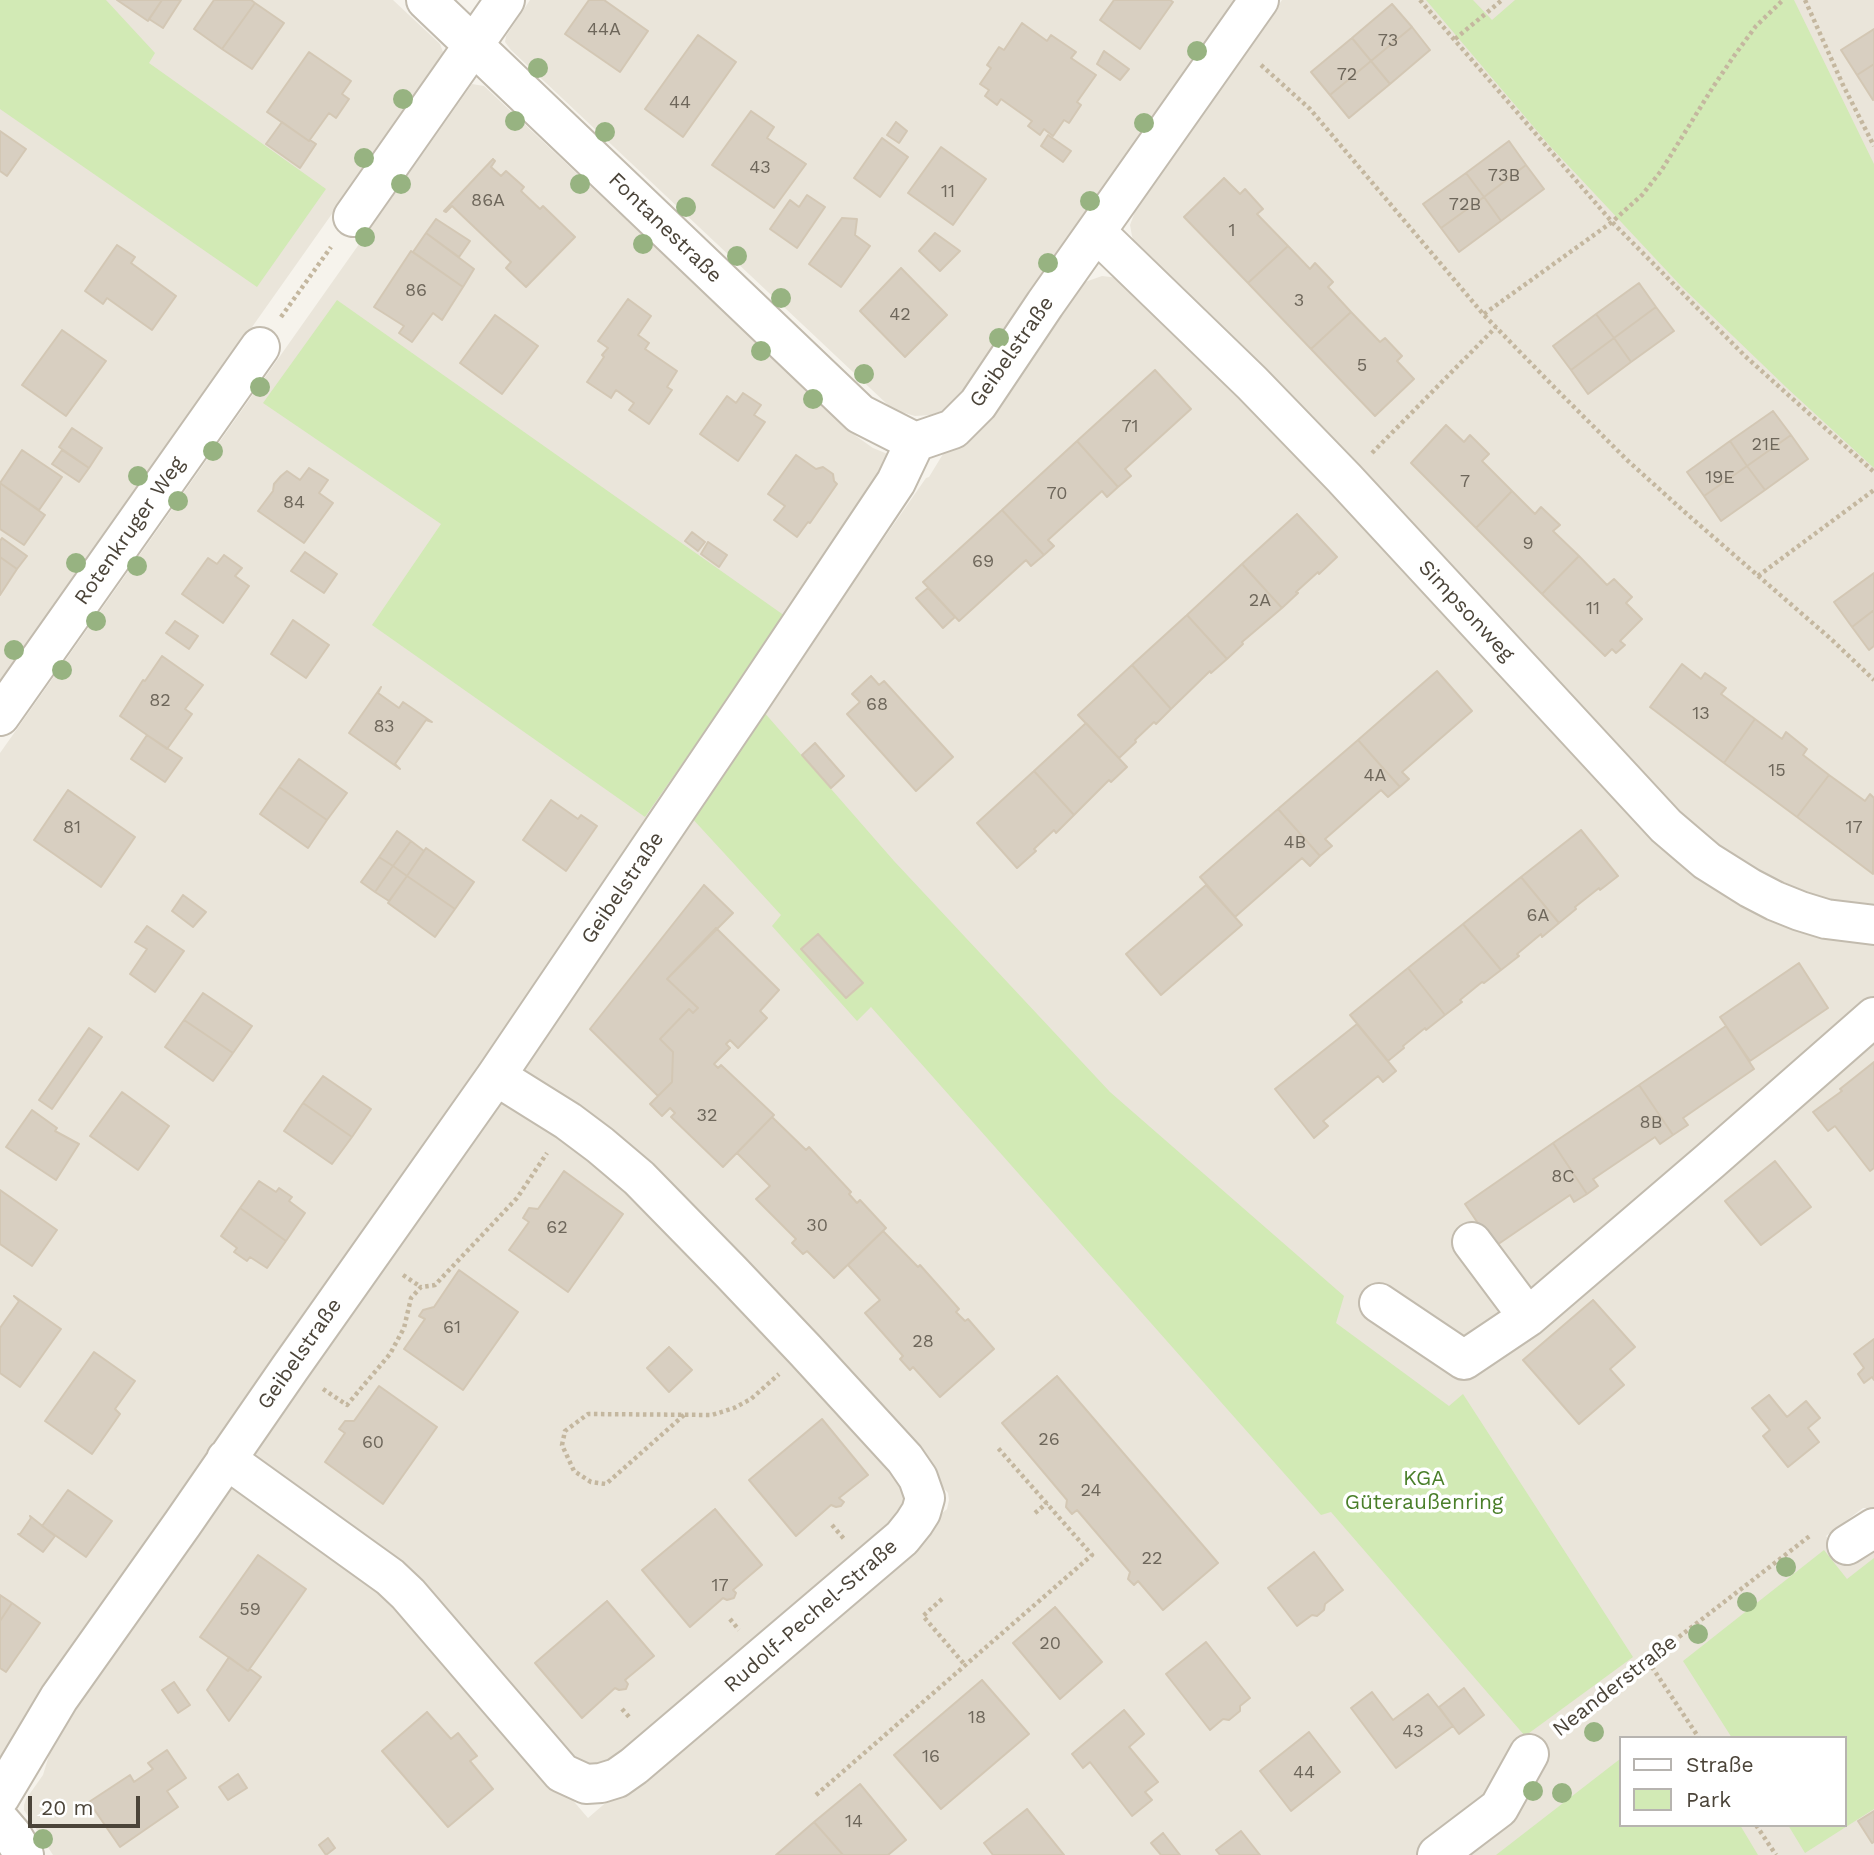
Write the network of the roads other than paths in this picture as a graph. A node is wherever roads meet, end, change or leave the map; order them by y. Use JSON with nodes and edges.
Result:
{"nodes":[{"id":1,"x":426,"y":0,"type":"edge"},
{"id":2,"x":505,"y":0,"type":"edge"},
{"id":3,"x":1259,"y":0,"type":"edge"},
{"id":4,"x":473,"y":45,"type":"junction"},
{"id":5,"x":353,"y":217,"type":"road end"},
{"id":6,"x":1096,"y":232,"type":"junction"},
{"id":7,"x":260,"y":346,"type":"dead end"},
{"id":8,"x":915,"y":442,"type":"junction"},
{"id":9,"x":0,"y":716,"type":"edge"},
{"id":10,"x":1874,"y":925,"type":"edge"},
{"id":11,"x":1874,"y":1017,"type":"edge"},
{"id":12,"x":496,"y":1076,"type":"junction"},
{"id":13,"x":1472,"y":1242,"type":"dead end"},
{"id":14,"x":1379,"y":1303,"type":"dead end"},
{"id":15,"x":1528,"y":1317,"type":"junction"},
{"id":16,"x":226,"y":1459,"type":"junction"},
{"id":17,"x":1529,"y":1754,"type":"road end"},
{"id":18,"x":0,"y":1797,"type":"edge"},
{"id":19,"x":0,"y":1821,"type":"edge"},
{"id":20,"x":24,"y":1855,"type":"edge"},
{"id":21,"x":1437,"y":1855,"type":"edge"}],
"edges":[{"from":1,"to":4,"type":"street","name":"Fontanestraße"},
{"from":2,"to":4,"type":"street"},
{"from":3,"to":6,"type":"street","name":"Geibelstraße"},
{"from":4,"to":5,"type":"street"},
{"from":4,"to":8,"type":"street","name":"Fontanestraße"},
{"from":6,"to":8,"type":"street","name":"Geibelstraße"},
{"from":6,"to":10,"type":"street","name":"Simpsonweg"},
{"from":7,"to":9,"type":"street","name":"Rotenkruger Weg"},
{"from":8,"to":12,"type":"street","name":"Geibelstraße"},
{"from":11,"to":15,"type":"street"},
{"from":12,"to":16,"type":"street","name":"Geibelstraße"},
{"from":12,"to":16,"type":"street","name":"Rudolf-Pechel-Straße"},
{"from":13,"to":15,"type":"street"},
{"from":14,"to":15,"type":"street"},
{"from":16,"to":18,"type":"street","name":"Geibelstraße"},
{"from":17,"to":21,"type":"street"},
{"from":19,"to":20,"type":"street"}]}
